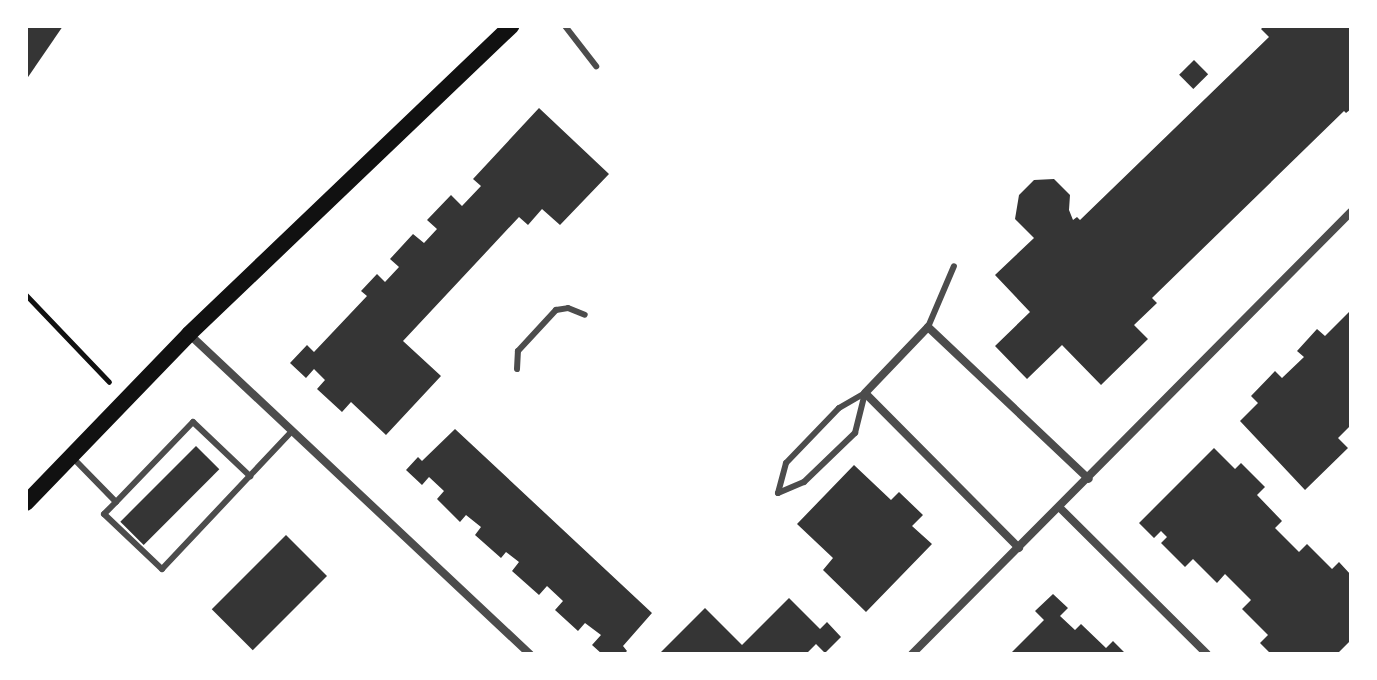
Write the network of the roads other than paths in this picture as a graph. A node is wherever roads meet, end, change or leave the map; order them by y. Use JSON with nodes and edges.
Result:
{"nodes":[{"id":1,"x":511,"y":26,"type":"edge"},
{"id":2,"x":565,"y":26,"type":"edge"},
{"id":3,"x":596,"y":66,"type":"dead end"},
{"id":4,"x":1351,"y":212,"type":"edge"},
{"id":5,"x":954,"y":266,"type":"dead end"},
{"id":6,"x":585,"y":315,"type":"dead end"},
{"id":7,"x":928,"y":327,"type":"junction"},
{"id":8,"x":189,"y":334,"type":"junction"},
{"id":9,"x":517,"y":369,"type":"dead end"},
{"id":10,"x":865,"y":393,"type":"junction"},
{"id":11,"x":292,"y":431,"type":"junction"},
{"id":12,"x":71,"y":456,"type":"junction"},
{"id":13,"x":250,"y":476,"type":"junction"},
{"id":14,"x":1089,"y":479,"type":"junction"},
{"id":15,"x":116,"y":502,"type":"junction"},
{"id":16,"x":26,"y":503,"type":"edge"},
{"id":17,"x":1060,"y":508,"type":"junction"},
{"id":18,"x":1019,"y":548,"type":"junction"},
{"id":19,"x":530,"y":654,"type":"edge"},
{"id":20,"x":912,"y":654,"type":"edge"},
{"id":21,"x":1207,"y":654,"type":"edge"}],
"edges":[{"from":1,"to":8,"type":"main road"},
{"from":2,"to":3,"type":"lane"},
{"from":4,"to":14,"type":"street"},
{"from":5,"to":7,"type":"lane"},
{"from":6,"to":9,"type":"lane"},
{"from":7,"to":10,"type":"street"},
{"from":7,"to":14,"type":"street"},
{"from":8,"to":11,"type":"street"},
{"from":8,"to":12,"type":"main road"},
{"from":10,"to":10,"type":"lane"},
{"from":10,"to":18,"type":"street"},
{"from":11,"to":13,"type":"lane"},
{"from":11,"to":19,"type":"street"},
{"from":12,"to":15,"type":"lane"},
{"from":12,"to":16,"type":"main road"},
{"from":13,"to":15,"type":"lane"},
{"from":13,"to":15,"type":"lane"},
{"from":14,"to":17,"type":"street"},
{"from":17,"to":18,"type":"street"},
{"from":17,"to":21,"type":"street"},
{"from":18,"to":20,"type":"street"}]}
